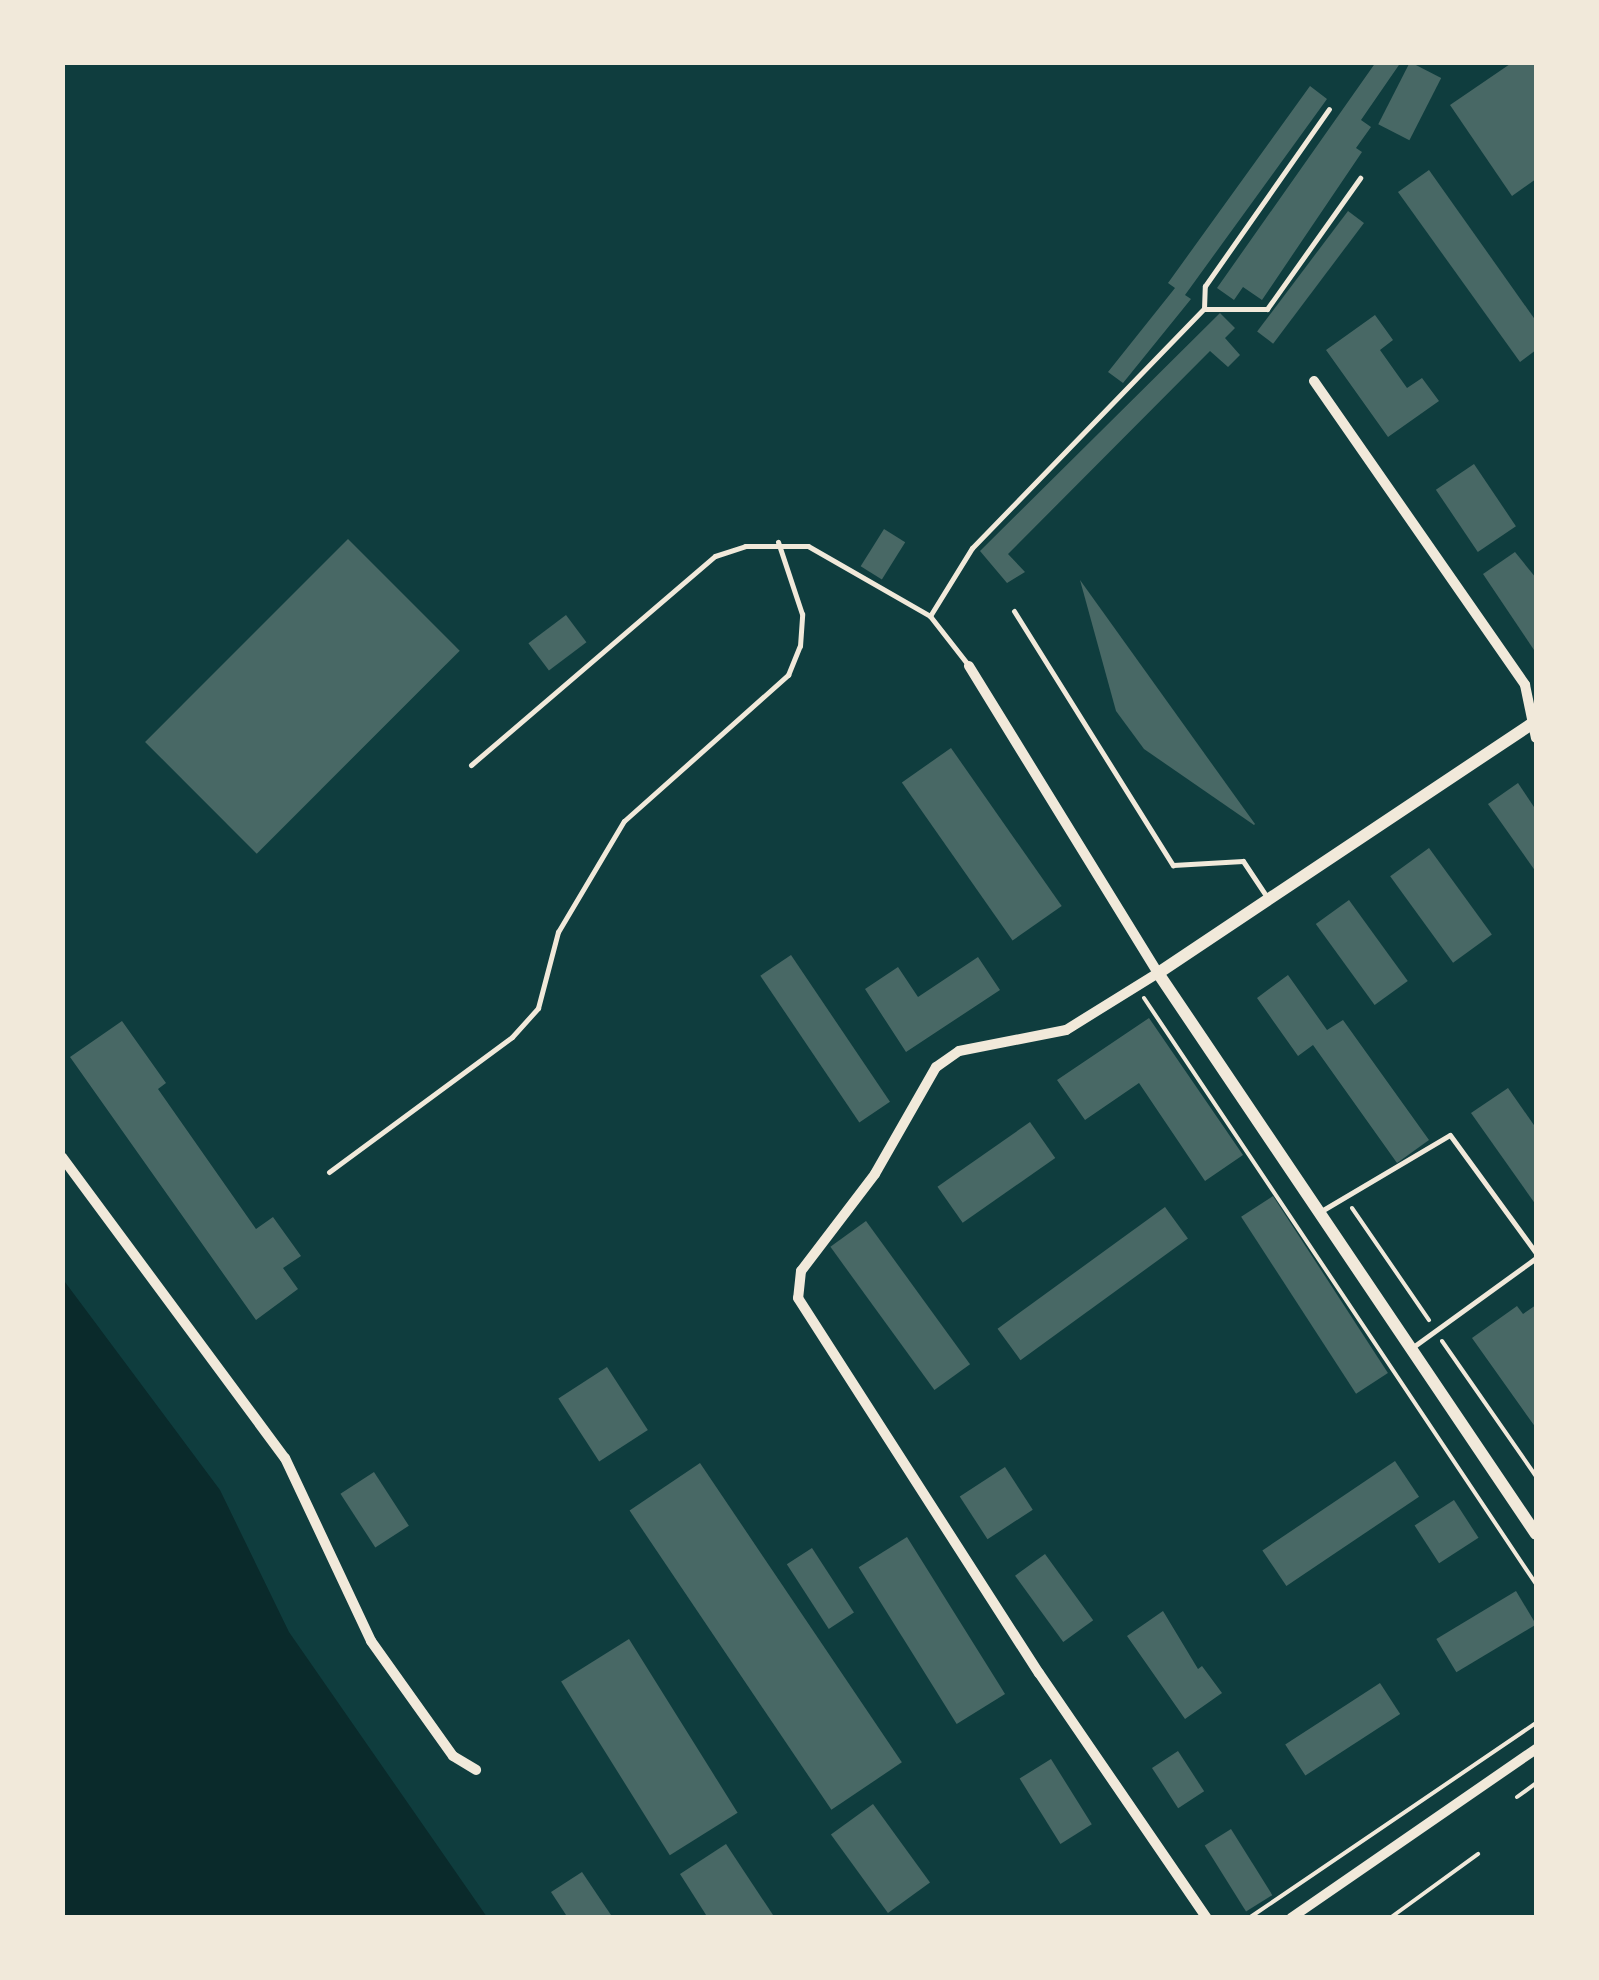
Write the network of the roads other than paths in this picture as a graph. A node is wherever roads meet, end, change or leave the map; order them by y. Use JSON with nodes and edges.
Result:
{"nodes":[{"id":1,"x":1329,"y":110,"type":"dead end"},
{"id":2,"x":1360,"y":178,"type":"dead end"},
{"id":3,"x":1204,"y":309,"type":"junction"},
{"id":4,"x":1314,"y":381,"type":"dead end"},
{"id":5,"x":778,"y":542,"type":"junction"},
{"id":6,"x":1014,"y":611,"type":"dead end"},
{"id":7,"x":930,"y":616,"type":"junction"},
{"id":8,"x":969,"y":666,"type":"joint"},
{"id":9,"x":1535,"y":722,"type":"edge"},
{"id":10,"x":1536,"y":738,"type":"edge"},
{"id":11,"x":471,"y":764,"type":"dead end"},
{"id":12,"x":1271,"y":903,"type":"junction"},
{"id":13,"x":1158,"y":973,"type":"junction"},
{"id":14,"x":62,"y":1157,"type":"edge"},
{"id":15,"x":330,"y":1172,"type":"dead end"},
{"id":16,"x":1323,"y":1210,"type":"junction"},
{"id":17,"x":1536,"y":1256,"type":"edge"},
{"id":18,"x":1409,"y":1349,"type":"junction"},
{"id":19,"x":1536,"y":1534,"type":"edge"},
{"id":20,"x":1536,"y":1749,"type":"edge"},
{"id":21,"x":476,"y":1770,"type":"dead end"},
{"id":22,"x":1207,"y":1918,"type":"edge"},
{"id":23,"x":1291,"y":1918,"type":"edge"}],
"edges":[{"from":1,"to":3,"type":"lane"},
{"from":2,"to":3,"type":"lane"},
{"from":3,"to":7,"type":"lane"},
{"from":4,"to":9,"type":"street"},
{"from":5,"to":7,"type":"lane"},
{"from":5,"to":11,"type":"lane"},
{"from":5,"to":15,"type":"lane"},
{"from":6,"to":12,"type":"lane"},
{"from":7,"to":8,"type":"lane"},
{"from":8,"to":13,"type":"street"},
{"from":9,"to":10,"type":"street"},
{"from":9,"to":12,"type":"street"},
{"from":12,"to":13,"type":"street"},
{"from":13,"to":16,"type":"street"},
{"from":13,"to":22,"type":"street"},
{"from":14,"to":21,"type":"street"},
{"from":16,"to":17,"type":"lane"},
{"from":16,"to":18,"type":"street"},
{"from":17,"to":18,"type":"lane"},
{"from":18,"to":19,"type":"street"},
{"from":20,"to":23,"type":"street"}]}
